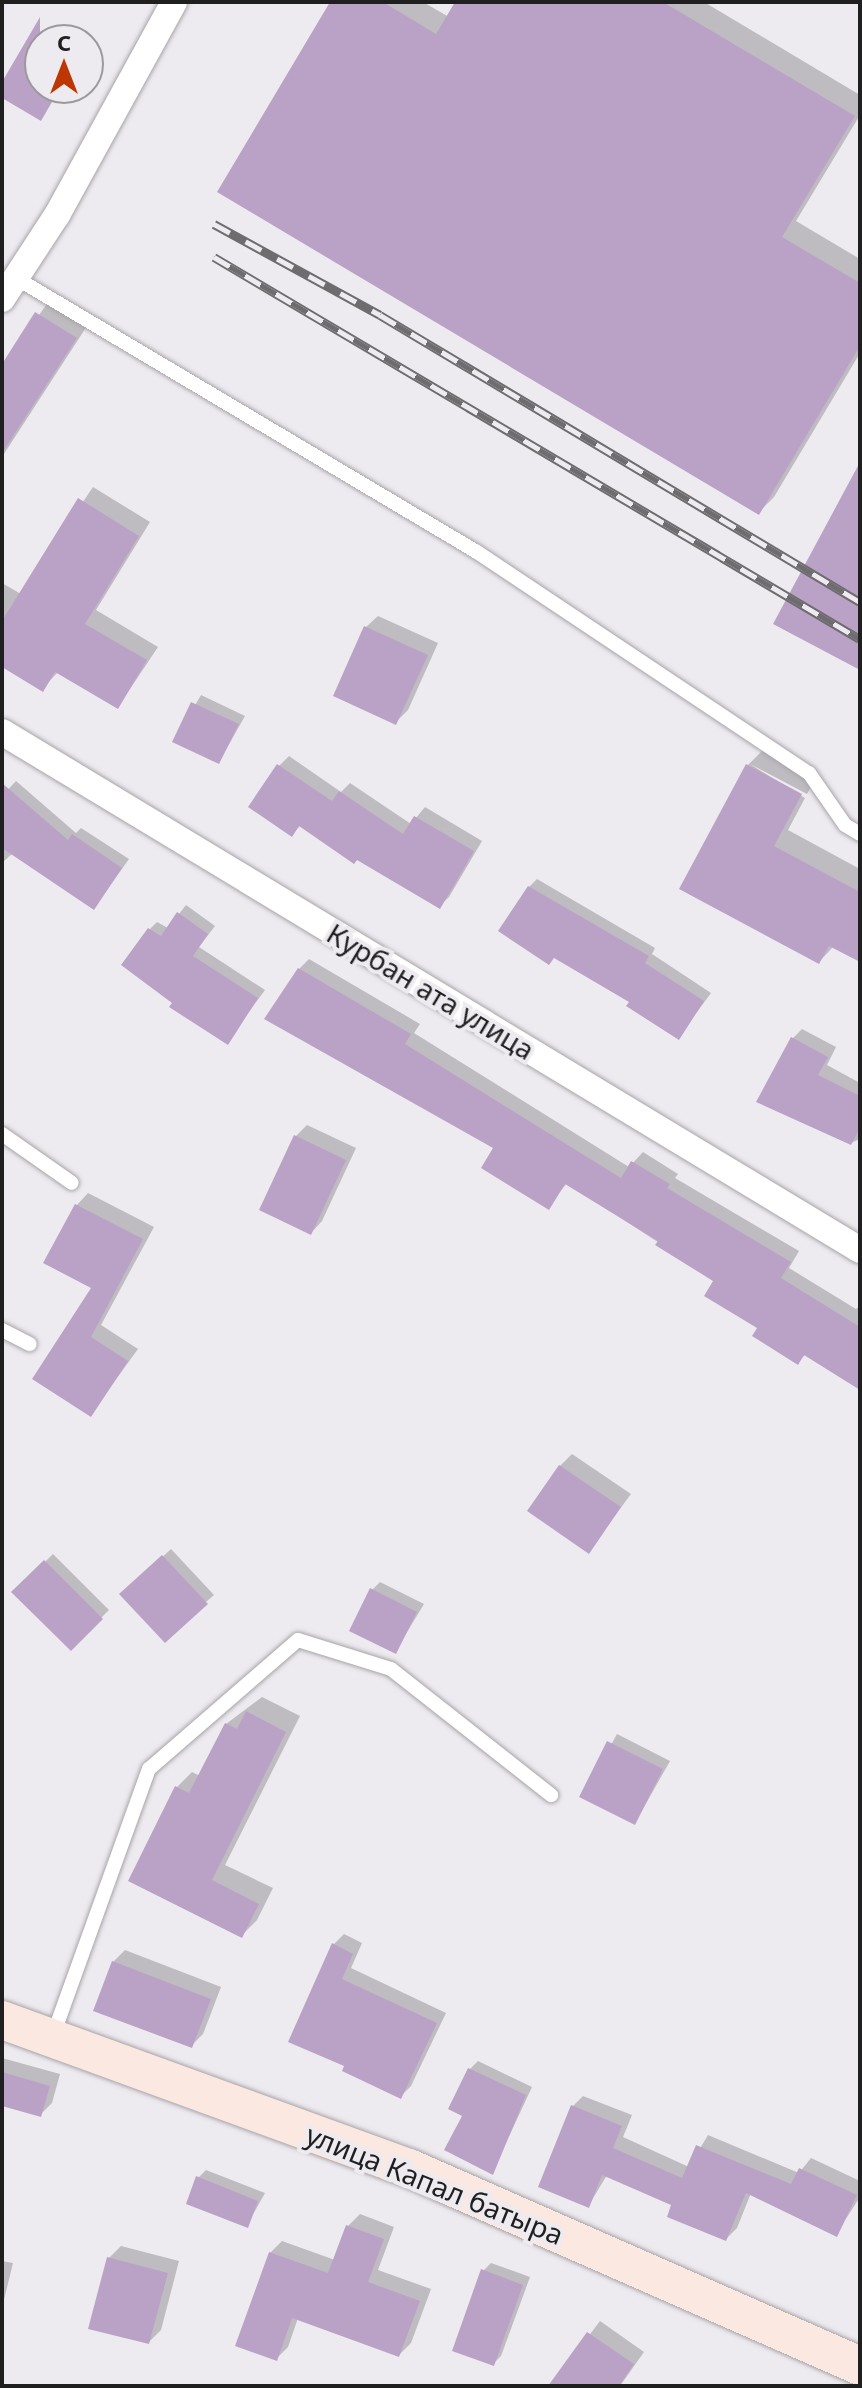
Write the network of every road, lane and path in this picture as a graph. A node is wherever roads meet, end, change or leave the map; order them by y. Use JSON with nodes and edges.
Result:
{"nodes":[{"id":1,"x":174,"y":2,"type":"edge"},
{"id":2,"x":9,"y":289,"type":"edge"},
{"id":3,"x":2,"y":732,"type":"edge"},
{"id":4,"x":860,"y":834,"type":"edge"},
{"id":5,"x":2,"y":1134,"type":"edge"},
{"id":6,"x":72,"y":1183,"type":"dead end"},
{"id":7,"x":860,"y":1250,"type":"edge"},
{"id":8,"x":2,"y":1330,"type":"edge"},
{"id":9,"x":30,"y":1344,"type":"dead end"},
{"id":10,"x":551,"y":1795,"type":"dead end"},
{"id":11,"x":2,"y":2020,"type":"edge"},
{"id":12,"x":52,"y":2038,"type":"junction"},
{"id":13,"x":860,"y":2366,"type":"edge"}],
"edges":[{"from":1,"to":2,"type":"street"},
{"from":2,"to":4,"type":"lane"},
{"from":3,"to":7,"type":"street","name":"Курбан ата улица"},
{"from":5,"to":6,"type":"lane"},
{"from":8,"to":9,"type":"lane"},
{"from":10,"to":12,"type":"lane"},
{"from":11,"to":12,"type":"main road","name":"улица Капал батыра"},
{"from":12,"to":13,"type":"main road","name":"улица Капал батыра"}]}
